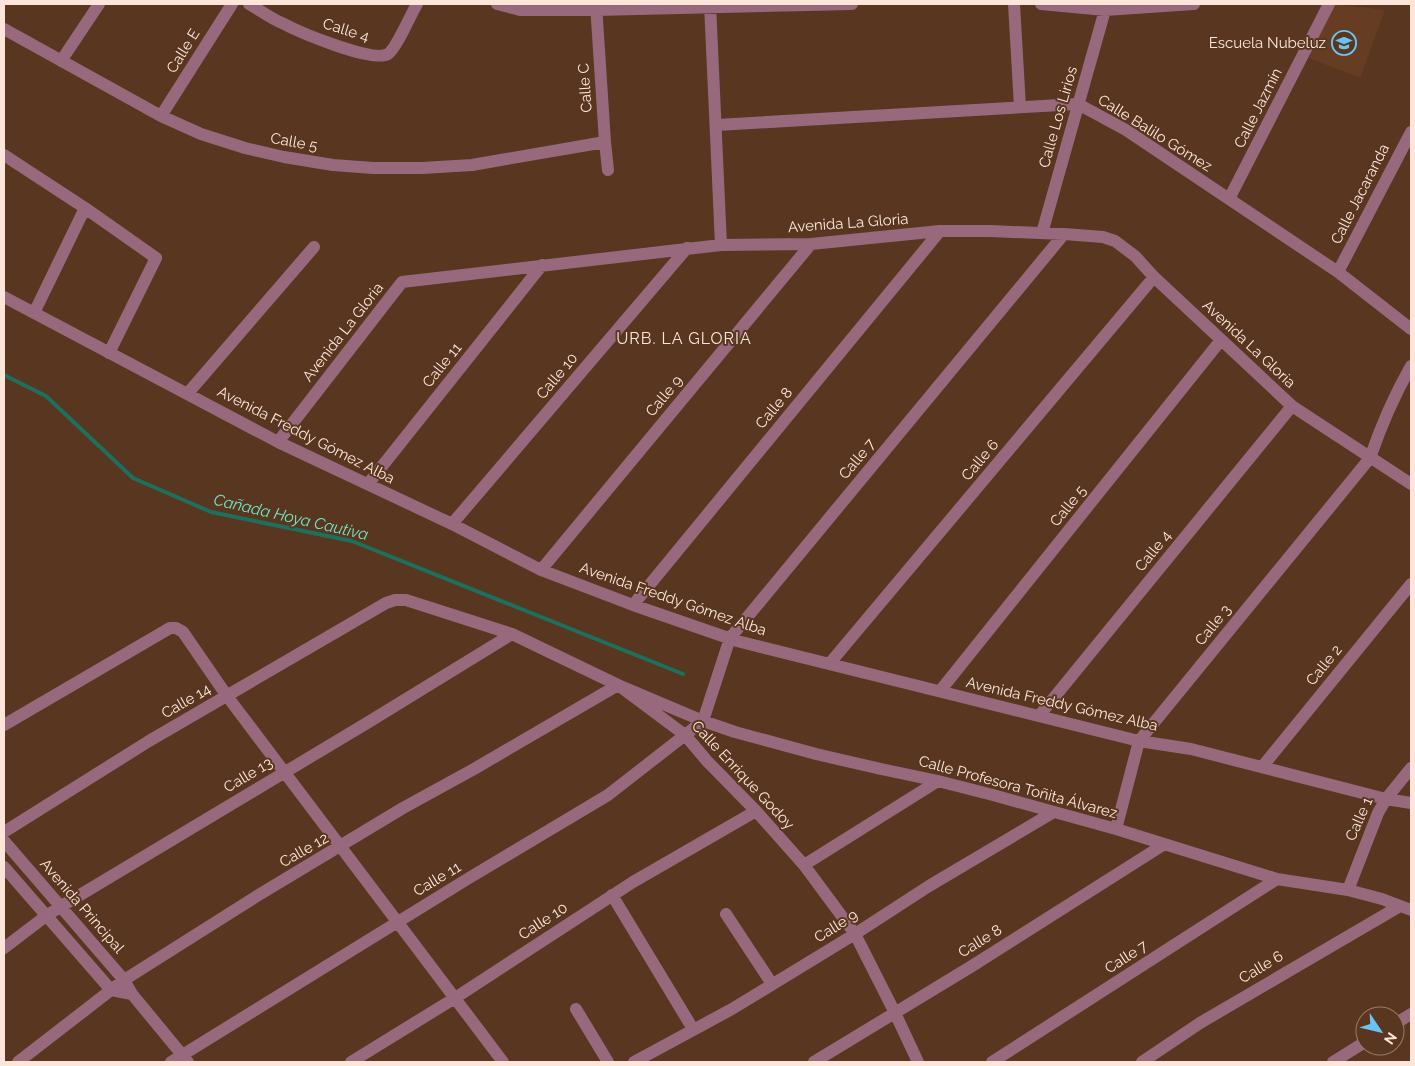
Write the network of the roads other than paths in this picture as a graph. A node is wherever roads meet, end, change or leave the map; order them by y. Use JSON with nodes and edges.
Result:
{"nodes":[{"id":1,"x":99,"y":4,"type":"edge"},
{"id":2,"x":232,"y":4,"type":"edge"},
{"id":3,"x":249,"y":4,"type":"edge"},
{"id":4,"x":416,"y":4,"type":"edge"},
{"id":5,"x":497,"y":4,"type":"edge"},
{"id":6,"x":852,"y":4,"type":"edge"},
{"id":7,"x":1014,"y":4,"type":"edge"},
{"id":8,"x":1040,"y":4,"type":"edge"},
{"id":9,"x":1194,"y":4,"type":"edge"},
{"id":10,"x":1329,"y":4,"type":"edge"},
{"id":11,"x":710,"y":5,"type":"edge"},
{"id":12,"x":596,"y":7,"type":"edge"},
{"id":13,"x":1105,"y":10,"type":"junction"},
{"id":14,"x":4,"y":29,"type":"edge"},
{"id":15,"x":62,"y":61,"type":"junction"},
{"id":16,"x":1078,"y":104,"type":"junction"},
{"id":17,"x":1020,"y":107,"type":"junction"},
{"id":18,"x":161,"y":116,"type":"junction"},
{"id":19,"x":717,"y":125,"type":"junction"},
{"id":20,"x":1411,"y":132,"type":"edge"},
{"id":21,"x":605,"y":142,"type":"junction"},
{"id":22,"x":4,"y":155,"type":"edge"},
{"id":23,"x":608,"y":170,"type":"dead end"},
{"id":24,"x":1229,"y":199,"type":"junction"},
{"id":25,"x":85,"y":208,"type":"junction"},
{"id":26,"x":940,"y":232,"type":"junction"},
{"id":27,"x":1042,"y":234,"type":"junction"},
{"id":28,"x":1064,"y":234,"type":"junction"},
{"id":29,"x":811,"y":244,"type":"junction"},
{"id":30,"x":721,"y":245,"type":"junction"},
{"id":31,"x":314,"y":247,"type":"dead end"},
{"id":32,"x":687,"y":248,"type":"junction"},
{"id":33,"x":542,"y":265,"type":"junction"},
{"id":34,"x":1338,"y":272,"type":"junction"},
{"id":35,"x":1154,"y":277,"type":"junction"},
{"id":36,"x":4,"y":297,"type":"edge"},
{"id":37,"x":34,"y":313,"type":"junction"},
{"id":38,"x":1411,"y":329,"type":"edge"},
{"id":39,"x":1221,"y":340,"type":"junction"},
{"id":40,"x":109,"y":353,"type":"junction"},
{"id":41,"x":1411,"y":366,"type":"edge"},
{"id":42,"x":188,"y":393,"type":"junction"},
{"id":43,"x":1292,"y":406,"type":"junction"},
{"id":44,"x":278,"y":442,"type":"junction"},
{"id":45,"x":1370,"y":458,"type":"junction"},
{"id":46,"x":368,"y":484,"type":"junction"},
{"id":47,"x":1411,"y":484,"type":"edge"},
{"id":48,"x":452,"y":524,"type":"junction"},
{"id":49,"x":541,"y":570,"type":"junction"},
{"id":50,"x":1411,"y":584,"type":"edge"},
{"id":51,"x":386,"y":603,"type":"joint"},
{"id":52,"x":633,"y":605,"type":"junction"},
{"id":53,"x":512,"y":634,"type":"junction"},
{"id":54,"x":730,"y":638,"type":"junction"},
{"id":55,"x":830,"y":664,"type":"junction"},
{"id":56,"x":618,"y":685,"type":"junction"},
{"id":57,"x":940,"y":691,"type":"junction"},
{"id":58,"x":227,"y":696,"type":"junction"},
{"id":59,"x":1040,"y":716,"type":"junction"},
{"id":60,"x":703,"y":721,"type":"junction"},
{"id":61,"x":4,"y":725,"type":"edge"},
{"id":62,"x":685,"y":735,"type":"junction"},
{"id":63,"x":1139,"y":741,"type":"junction"},
{"id":64,"x":1262,"y":767,"type":"junction"},
{"id":65,"x":1411,"y":768,"type":"edge"},
{"id":66,"x":284,"y":773,"type":"junction"},
{"id":67,"x":938,"y":781,"type":"junction"},
{"id":68,"x":1386,"y":799,"type":"junction"},
{"id":69,"x":1411,"y":803,"type":"edge"},
{"id":70,"x":756,"y":810,"type":"junction"},
{"id":71,"x":1052,"y":812,"type":"junction"},
{"id":72,"x":1116,"y":829,"type":"junction"},
{"id":73,"x":4,"y":832,"type":"edge"},
{"id":74,"x":4,"y":841,"type":"edge"},
{"id":75,"x":1163,"y":845,"type":"junction"},
{"id":76,"x":340,"y":848,"type":"junction"},
{"id":77,"x":804,"y":865,"type":"junction"},
{"id":78,"x":4,"y":867,"type":"edge"},
{"id":79,"x":1277,"y":879,"type":"junction"},
{"id":80,"x":1348,"y":890,"type":"junction"},
{"id":81,"x":612,"y":895,"type":"junction"},
{"id":82,"x":60,"y":907,"type":"junction"},
{"id":83,"x":1406,"y":908,"type":"edge"},
{"id":84,"x":726,"y":914,"type":"dead end"},
{"id":85,"x":46,"y":916,"type":"junction"},
{"id":86,"x":397,"y":922,"type":"junction"},
{"id":87,"x":855,"y":934,"type":"junction"},
{"id":88,"x":4,"y":948,"type":"edge"},
{"id":89,"x":124,"y":980,"type":"junction"},
{"id":90,"x":772,"y":984,"type":"junction"},
{"id":91,"x":111,"y":990,"type":"junction"},
{"id":92,"x":132,"y":994,"type":"junction"},
{"id":93,"x":455,"y":998,"type":"junction"},
{"id":94,"x":576,"y":1009,"type":"dead end"},
{"id":95,"x":895,"y":1012,"type":"junction"},
{"id":96,"x":693,"y":1029,"type":"junction"},
{"id":97,"x":1355,"y":1048,"type":"edge"},
{"id":98,"x":180,"y":1060,"type":"edge"},
{"id":99,"x":18,"y":1062,"type":"edge"},
{"id":100,"x":351,"y":1062,"type":"edge"},
{"id":101,"x":503,"y":1062,"type":"edge"},
{"id":102,"x":608,"y":1062,"type":"edge"},
{"id":103,"x":634,"y":1062,"type":"edge"},
{"id":104,"x":814,"y":1062,"type":"edge"},
{"id":105,"x":918,"y":1062,"type":"edge"},
{"id":106,"x":992,"y":1062,"type":"edge"},
{"id":107,"x":1142,"y":1062,"type":"edge"},
{"id":108,"x":1333,"y":1062,"type":"edge"}],
"edges":[{"from":1,"to":15,"type":"street"},
{"from":2,"to":18,"type":"street","name":"Calle E"},
{"from":3,"to":4,"type":"street","name":"Calle 4"},
{"from":5,"to":12,"type":"street"},
{"from":6,"to":11,"type":"street"},
{"from":7,"to":17,"type":"street"},
{"from":8,"to":13,"type":"street"},
{"from":9,"to":13,"type":"street"},
{"from":10,"to":24,"type":"street","name":"Calle Jazmín"},
{"from":11,"to":12,"type":"street"},
{"from":11,"to":19,"type":"street"},
{"from":12,"to":21,"type":"street","name":"Calle C"},
{"from":13,"to":16,"type":"street","name":"Calle Los Lirios"},
{"from":14,"to":15,"type":"street","name":"Calle 5"},
{"from":15,"to":18,"type":"street","name":"Calle 5"},
{"from":16,"to":17,"type":"street","name":"Calle Balilo Gómez"},
{"from":16,"to":24,"type":"street","name":"Calle Balilo Gómez"},
{"from":16,"to":27,"type":"street","name":"Calle Los Lirios"},
{"from":17,"to":19,"type":"street","name":"Calle Balilo Gómez"},
{"from":18,"to":21,"type":"street","name":"Calle 5"},
{"from":19,"to":30,"type":"street"},
{"from":20,"to":34,"type":"street","name":"Calle Jacaranda"},
{"from":21,"to":23,"type":"street","name":"Calle C"},
{"from":22,"to":25,"type":"street"},
{"from":24,"to":34,"type":"street","name":"Calle Balilo Gómez"},
{"from":25,"to":37,"type":"street"},
{"from":25,"to":40,"type":"street"},
{"from":26,"to":27,"type":"street","name":"Avenida La Gloria"},
{"from":26,"to":29,"type":"street","name":"Avenida La Gloria"},
{"from":26,"to":52,"type":"street","name":"Calle 8"},
{"from":27,"to":28,"type":"street","name":"Avenida La Gloria"},
{"from":28,"to":35,"type":"street","name":"Avenida La Gloria"},
{"from":28,"to":54,"type":"street","name":"Calle 7"},
{"from":29,"to":30,"type":"street","name":"Avenida La Gloria"},
{"from":29,"to":49,"type":"street","name":"Calle 9"},
{"from":30,"to":32,"type":"street","name":"Avenida La Gloria"},
{"from":31,"to":42,"type":"street"},
{"from":32,"to":33,"type":"street","name":"Avenida La Gloria"},
{"from":32,"to":48,"type":"street","name":"Calle 10"},
{"from":33,"to":44,"type":"street","name":"Avenida La Gloria"},
{"from":33,"to":46,"type":"street","name":"Calle 11"},
{"from":34,"to":38,"type":"street","name":"Calle Balilo Gómez"},
{"from":35,"to":39,"type":"street","name":"Avenida La Gloria"},
{"from":35,"to":55,"type":"street","name":"Calle 6"},
{"from":36,"to":37,"type":"street","name":"Avenida Freddy Gómez Alba"},
{"from":37,"to":40,"type":"street","name":"Avenida Freddy Gómez Alba"},
{"from":39,"to":43,"type":"street","name":"Avenida La Gloria"},
{"from":39,"to":57,"type":"street","name":"Calle 5"},
{"from":40,"to":42,"type":"street","name":"Avenida Freddy Gómez Alba"},
{"from":41,"to":45,"type":"street"},
{"from":42,"to":44,"type":"street","name":"Avenida Freddy Gómez Alba"},
{"from":43,"to":45,"type":"street","name":"Avenida La Gloria"},
{"from":43,"to":59,"type":"street","name":"Calle 4"},
{"from":44,"to":46,"type":"street","name":"Avenida Freddy Gómez Alba"},
{"from":45,"to":47,"type":"street","name":"Avenida La Gloria"},
{"from":45,"to":63,"type":"street","name":"Calle 3"},
{"from":46,"to":48,"type":"street","name":"Avenida Freddy Gómez Alba"},
{"from":48,"to":49,"type":"street","name":"Avenida Freddy Gómez Alba"},
{"from":49,"to":52,"type":"street","name":"Avenida Freddy Gómez Alba"},
{"from":50,"to":64,"type":"street","name":"Calle 2"},
{"from":51,"to":53,"type":"street","name":"Calle Enrique Godoy"},
{"from":51,"to":58,"type":"street","name":"Calle 14"},
{"from":52,"to":54,"type":"street","name":"Avenida Freddy Gómez Alba"},
{"from":53,"to":56,"type":"street","name":"Calle Enrique Godoy"},
{"from":53,"to":66,"type":"street","name":"Calle 13"},
{"from":54,"to":55,"type":"street","name":"Avenida Freddy Gómez Alba"},
{"from":54,"to":60,"type":"street","name":"Calle 7"},
{"from":55,"to":57,"type":"street","name":"Avenida Freddy Gómez Alba"},
{"from":56,"to":60,"type":"street","name":"Calle Profesora Toñita Álvarez"},
{"from":56,"to":62,"type":"street","name":"Calle Enrique Godoy"},
{"from":56,"to":76,"type":"street","name":"Calle 12"},
{"from":57,"to":59,"type":"street","name":"Avenida Freddy Gómez Alba"},
{"from":58,"to":61,"type":"street"},
{"from":58,"to":66,"type":"street"},
{"from":58,"to":73,"type":"street","name":"Calle 14"},
{"from":59,"to":63,"type":"street","name":"Avenida Freddy Gómez Alba"},
{"from":60,"to":62,"type":"street","name":"Calle 11"},
{"from":60,"to":67,"type":"street","name":"Calle Profesora Toñita Álvarez"},
{"from":62,"to":70,"type":"street","name":"Calle Enrique Godoy"},
{"from":62,"to":86,"type":"street","name":"Calle 11"},
{"from":63,"to":64,"type":"street","name":"Avenida Freddy Gómez Alba"},
{"from":63,"to":72,"type":"street","name":"Calle 3"},
{"from":64,"to":68,"type":"street","name":"Avenida Freddy Gómez Alba"},
{"from":65,"to":68,"type":"street","name":"Calle 1"},
{"from":66,"to":76,"type":"street"},
{"from":66,"to":82,"type":"street","name":"Calle 13"},
{"from":67,"to":71,"type":"street","name":"Calle Profesora Toñita Álvarez"},
{"from":67,"to":77,"type":"street"},
{"from":68,"to":69,"type":"street","name":"Avenida Freddy Gómez Alba"},
{"from":68,"to":80,"type":"street","name":"Calle 1"},
{"from":70,"to":77,"type":"street","name":"Calle Enrique Godoy"},
{"from":70,"to":81,"type":"street","name":"Calle 10"},
{"from":71,"to":72,"type":"street","name":"Calle Profesora Toñita Álvarez"},
{"from":71,"to":87,"type":"street","name":"Calle 9"},
{"from":72,"to":75,"type":"street","name":"Calle Profesora Toñita Álvarez"},
{"from":74,"to":82,"type":"street","name":"Avenida Principal"},
{"from":75,"to":79,"type":"street","name":"Calle Profesora Toñita Álvarez"},
{"from":75,"to":95,"type":"street","name":"Calle 8"},
{"from":76,"to":86,"type":"street"},
{"from":76,"to":89,"type":"street","name":"Calle 12"},
{"from":77,"to":87,"type":"street","name":"Calle Enrique Godoy"},
{"from":78,"to":85,"type":"street"},
{"from":79,"to":80,"type":"street","name":"Calle Profesora Toñita Álvarez"},
{"from":79,"to":106,"type":"street","name":"Calle 7"},
{"from":80,"to":83,"type":"street","name":"Calle Profesora Toñita Álvarez"},
{"from":81,"to":93,"type":"street","name":"Calle 10"},
{"from":81,"to":96,"type":"street"},
{"from":82,"to":85,"type":"street","name":"Calle 13"},
{"from":82,"to":89,"type":"street","name":"Avenida Principal"},
{"from":83,"to":107,"type":"street","name":"Calle 6"},
{"from":84,"to":90,"type":"street"},
{"from":85,"to":88,"type":"street","name":"Calle 13"},
{"from":85,"to":91,"type":"street"},
{"from":86,"to":93,"type":"street"},
{"from":86,"to":98,"type":"street","name":"Calle 11"},
{"from":87,"to":90,"type":"street","name":"Calle 9"},
{"from":87,"to":95,"type":"street","name":"Calle Enrique Godoy"},
{"from":89,"to":91,"type":"street","name":"Calle 12"},
{"from":89,"to":92,"type":"street","name":"Avenida Principal"},
{"from":90,"to":96,"type":"street","name":"Calle 9"},
{"from":91,"to":92,"type":"street"},
{"from":91,"to":99,"type":"street","name":"Calle 12"},
{"from":92,"to":98,"type":"street","name":"Avenida Principal"},
{"from":93,"to":100,"type":"street","name":"Calle 10"},
{"from":93,"to":101,"type":"street"},
{"from":94,"to":102,"type":"street"},
{"from":95,"to":104,"type":"street","name":"Calle 8"},
{"from":95,"to":105,"type":"street","name":"Calle Enrique Godoy"},
{"from":96,"to":103,"type":"street","name":"Calle 9"},
{"from":97,"to":108,"type":"street"}]}
